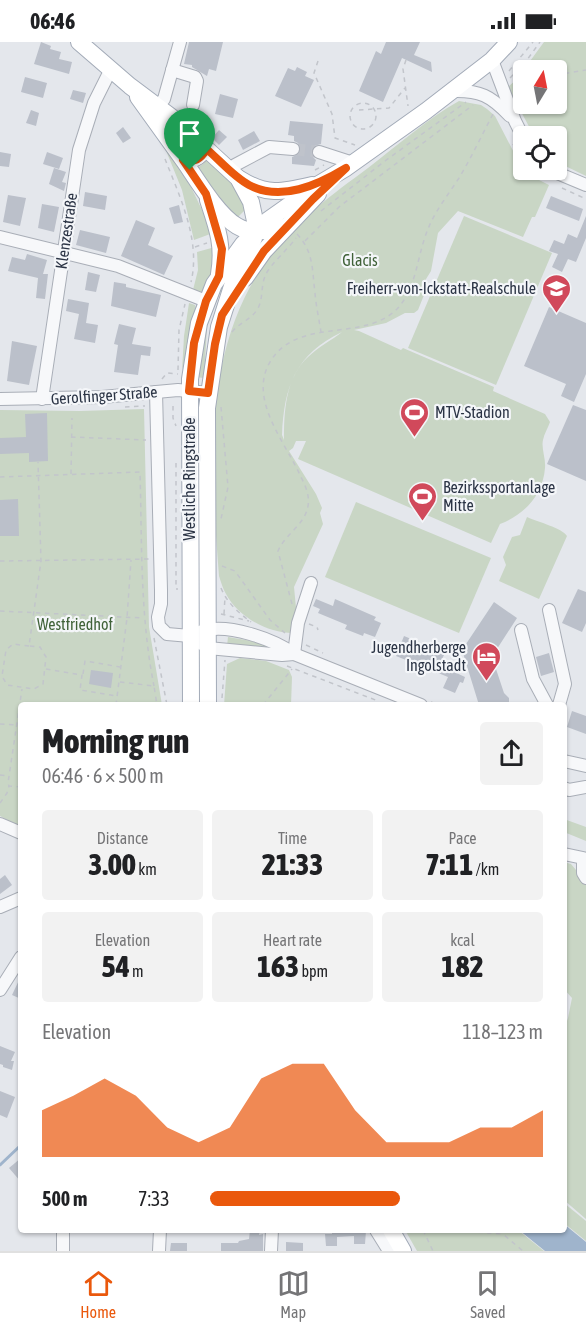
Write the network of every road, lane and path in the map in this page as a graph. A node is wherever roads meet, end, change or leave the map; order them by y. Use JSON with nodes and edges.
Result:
{"nodes":[{"id":1,"x":180,"y":42,"type":"edge"},
{"id":2,"x":509,"y":42,"type":"edge"},
{"id":3,"x":534,"y":42,"type":"edge"},
{"id":4,"x":540,"y":42,"type":"edge"},
{"id":5,"x":86,"y":44,"type":"edge"},
{"id":6,"x":406,"y":60,"type":"dead end"},
{"id":7,"x":492,"y":60,"type":"junction"},
{"id":8,"x":318,"y":61,"type":"dead end"},
{"id":9,"x":111,"y":69,"type":"junction"},
{"id":10,"x":172,"y":70,"type":"junction"},
{"id":11,"x":586,"y":70,"type":"edge"},
{"id":12,"x":567,"y":73,"type":"edge"},
{"id":13,"x":505,"y":75,"type":"dead end"},
{"id":14,"x":508,"y":81,"type":"dead end"},
{"id":15,"x":130,"y":86,"type":"junction"},
{"id":16,"x":405,"y":88,"type":"junction"},
{"id":17,"x":451,"y":92,"type":"junction"},
{"id":18,"x":473,"y":97,"type":"dead end"},
{"id":19,"x":479,"y":101,"type":"dead end"},
{"id":20,"x":192,"y":105,"type":"dead end"},
{"id":21,"x":158,"y":106,"type":"junction"},
{"id":22,"x":408,"y":106,"type":"dead end"},
{"id":23,"x":374,"y":109,"type":"junction"},
{"id":24,"x":359,"y":110,"type":"dead end"},
{"id":25,"x":494,"y":110,"type":"dead end"},
{"id":26,"x":515,"y":121,"type":"junction"},
{"id":27,"x":518,"y":126,"type":"edge"},
{"id":28,"x":510,"y":137,"type":"dead end"},
{"id":29,"x":513,"y":143,"type":"edge"},
{"id":30,"x":203,"y":146,"type":"junction"},
{"id":31,"x":356,"y":146,"type":"dead end"},
{"id":32,"x":293,"y":149,"type":"tunnel mouth"},
{"id":33,"x":319,"y":152,"type":"tunnel mouth"},
{"id":34,"x":163,"y":154,"type":"dead end"},
{"id":35,"x":183,"y":160,"type":"junction"},
{"id":36,"x":345,"y":163,"type":"junction"},
{"id":37,"x":234,"y":174,"type":"junction"},
{"id":38,"x":567,"y":177,"type":"edge"},
{"id":39,"x":315,"y":178,"type":"junction"},
{"id":40,"x":586,"y":185,"type":"edge"},
{"id":41,"x":206,"y":194,"type":"junction"},
{"id":42,"x":320,"y":212,"type":"dead end"},
{"id":43,"x":293,"y":230,"type":"junction"},
{"id":44,"x":255,"y":231,"type":"junction"},
{"id":45,"x":0,"y":237,"type":"edge"},
{"id":46,"x":304,"y":242,"type":"junction"},
{"id":47,"x":63,"y":252,"type":"junction"},
{"id":48,"x":219,"y":276,"type":"junction"},
{"id":49,"x":188,"y":293,"type":"junction"},
{"id":50,"x":206,"y":301,"type":"junction"},
{"id":51,"x":222,"y":315,"type":"junction"},
{"id":52,"x":321,"y":333,"type":"junction"},
{"id":53,"x":230,"y":339,"type":"dead end"},
{"id":54,"x":178,"y":374,"type":"dead end"},
{"id":55,"x":189,"y":391,"type":"junction"},
{"id":56,"x":156,"y":392,"type":"junction"},
{"id":57,"x":214,"y":397,"type":"junction"},
{"id":58,"x":0,"y":399,"type":"edge"},
{"id":59,"x":42,"y":399,"type":"junction"},
{"id":60,"x":173,"y":406,"type":"dead end"},
{"id":61,"x":72,"y":418,"type":"dead end"},
{"id":62,"x":174,"y":426,"type":"dead end"},
{"id":63,"x":71,"y":437,"type":"junction"},
{"id":64,"x":148,"y":440,"type":"dead end"},
{"id":65,"x":38,"y":462,"type":"dead end"},
{"id":66,"x":71,"y":474,"type":"junction"},
{"id":67,"x":40,"y":476,"type":"junction"},
{"id":68,"x":176,"y":476,"type":"dead end"},
{"id":69,"x":0,"y":477,"type":"edge"},
{"id":70,"x":220,"y":524,"type":"dead end"},
{"id":71,"x":150,"y":559,"type":"dead end"},
{"id":72,"x":131,"y":560,"type":"junction"},
{"id":73,"x":142,"y":560,"type":"junction"},
{"id":74,"x":0,"y":561,"type":"edge"},
{"id":75,"x":41,"y":561,"type":"junction"},
{"id":76,"x":219,"y":566,"type":"dead end"},
{"id":77,"x":176,"y":581,"type":"dead end"},
{"id":78,"x":311,"y":583,"type":"dead end"},
{"id":79,"x":221,"y":587,"type":"dead end"},
{"id":80,"x":549,"y":610,"type":"dead end"},
{"id":81,"x":0,"y":611,"type":"edge"},
{"id":82,"x":34,"y":613,"type":"junction"},
{"id":83,"x":127,"y":618,"type":"junction"},
{"id":84,"x":145,"y":618,"type":"junction"},
{"id":85,"x":252,"y":623,"type":"dead end"},
{"id":86,"x":298,"y":623,"type":"junction"},
{"id":87,"x":208,"y":629,"type":"junction"},
{"id":88,"x":521,"y":630,"type":"dead end"},
{"id":89,"x":190,"y":636,"type":"junction"},
{"id":90,"x":291,"y":637,"type":"dead end"},
{"id":91,"x":29,"y":646,"type":"junction"},
{"id":92,"x":208,"y":648,"type":"junction"},
{"id":93,"x":294,"y":654,"type":"junction"},
{"id":94,"x":121,"y":667,"type":"junction"},
{"id":95,"x":2,"y":668,"type":"edge"},
{"id":96,"x":45,"y":669,"type":"junction"},
{"id":97,"x":82,"y":675,"type":"junction"},
{"id":98,"x":119,"y":682,"type":"junction"},
{"id":99,"x":154,"y":686,"type":"junction"},
{"id":100,"x":22,"y":687,"type":"junction"},
{"id":101,"x":117,"y":696,"type":"junction"},
{"id":102,"x":379,"y":701,"type":"dead end"},
{"id":103,"x":20,"y":702,"type":"edge"},
{"id":104,"x":116,"y":702,"type":"edge"},
{"id":105,"x":157,"y":702,"type":"edge"},
{"id":106,"x":191,"y":702,"type":"edge"},
{"id":107,"x":208,"y":702,"type":"edge"},
{"id":108,"x":265,"y":702,"type":"edge"},
{"id":109,"x":414,"y":702,"type":"edge"},
{"id":110,"x":545,"y":702,"type":"edge"},
{"id":111,"x":560,"y":702,"type":"edge"},
{"id":112,"x":18,"y":712,"type":"edge"},
{"id":113,"x":0,"y":724,"type":"edge"},
{"id":114,"x":16,"y":724,"type":"junction"},
{"id":115,"x":567,"y":761,"type":"edge"},
{"id":116,"x":586,"y":766,"type":"edge"},
{"id":117,"x":0,"y":775,"type":"edge"},
{"id":118,"x":9,"y":776,"type":"junction"},
{"id":119,"x":9,"y":786,"type":"junction"},
{"id":120,"x":18,"y":787,"type":"edge"},
{"id":121,"x":586,"y":788,"type":"edge"},
{"id":122,"x":567,"y":789,"type":"edge"},
{"id":123,"x":0,"y":803,"type":"edge"},
{"id":124,"x":0,"y":824,"type":"edge"},
{"id":125,"x":18,"y":832,"type":"edge"},
{"id":126,"x":567,"y":855,"type":"edge"},
{"id":127,"x":586,"y":878,"type":"edge"},
{"id":128,"x":18,"y":899,"type":"edge"},
{"id":129,"x":0,"y":907,"type":"edge"},
{"id":130,"x":18,"y":962,"type":"edge"},
{"id":131,"x":0,"y":990,"type":"edge"},
{"id":132,"x":63,"y":1233,"type":"edge"},
{"id":133,"x":160,"y":1233,"type":"edge"},
{"id":134,"x":272,"y":1233,"type":"edge"},
{"id":135,"x":378,"y":1233,"type":"edge"},
{"id":136,"x":393,"y":1233,"type":"edge"},
{"id":137,"x":424,"y":1233,"type":"edge"},
{"id":138,"x":489,"y":1233,"type":"edge"},
{"id":139,"x":502,"y":1234,"type":"joint"},
{"id":140,"x":63,"y":1251,"type":"edge"},
{"id":141,"x":159,"y":1251,"type":"edge"},
{"id":142,"x":271,"y":1251,"type":"edge"},
{"id":143,"x":389,"y":1251,"type":"edge"},
{"id":144,"x":403,"y":1251,"type":"edge"},
{"id":145,"x":433,"y":1251,"type":"edge"},
{"id":146,"x":523,"y":1251,"type":"edge"}],
"edges":[{"from":1,"to":10,"type":"street"},
{"from":2,"to":7,"type":"main road","name":"Westliche Ringstraße"},
{"from":3,"to":13,"type":"path"},
{"from":4,"to":14,"type":"path"},
{"from":5,"to":9,"type":"main road"},
{"from":6,"to":16,"type":"path"},
{"from":7,"to":17,"type":"main road","name":"Westliche Ringstraße"},
{"from":7,"to":26,"type":"street"},
{"from":8,"to":31,"type":"path"},
{"from":9,"to":15,"type":"main road"},
{"from":9,"to":47,"type":"street","name":"Klenzestraße"},
{"from":10,"to":20,"type":"street"},
{"from":10,"to":21,"type":"street"},
{"from":11,"to":12,"type":"path"},
{"from":15,"to":21,"type":"main road"},
{"from":15,"to":35,"type":"main road"},
{"from":16,"to":22,"type":"path"},
{"from":16,"to":23,"type":"path"},
{"from":17,"to":26,"type":"street"},
{"from":17,"to":36,"type":"main road","name":"Westliche Ringstraße"},
{"from":18,"to":42,"type":"path"},
{"from":19,"to":46,"type":"path"},
{"from":21,"to":30,"type":"main road"},
{"from":23,"to":23,"type":"path"},
{"from":23,"to":24,"type":"path"},
{"from":25,"to":52,"type":"path"},
{"from":26,"to":27,"type":"street"},
{"from":28,"to":29,"type":"path"},
{"from":30,"to":35,"type":"street"},
{"from":30,"to":37,"type":"main road"},
{"from":32,"to":37,"type":"street"},
{"from":33,"to":36,"type":"street"},
{"from":34,"to":49,"type":"path"},
{"from":35,"to":41,"type":"main road"},
{"from":36,"to":39,"type":"main road","name":"Westliche Ringstraße"},
{"from":36,"to":39,"type":"path"},
{"from":36,"to":43,"type":"main road","name":"Westliche Ringstraße"},
{"from":37,"to":39,"type":"main road"},
{"from":37,"to":44,"type":"main road"},
{"from":38,"to":40,"type":"street"},
{"from":39,"to":44,"type":"main road","name":"Westliche Ringstraße"},
{"from":41,"to":44,"type":"main road"},
{"from":41,"to":48,"type":"main road"},
{"from":43,"to":44,"type":"main road"},
{"from":43,"to":46,"type":"path"},
{"from":43,"to":51,"type":"main road","name":"Westliche Ringstraße"},
{"from":43,"to":53,"type":"path"},
{"from":44,"to":48,"type":"main road","name":"Westliche Ringstraße"},
{"from":44,"to":51,"type":"main road","name":"Westliche Ringstraße"},
{"from":45,"to":47,"type":"street"},
{"from":46,"to":52,"type":"path"},
{"from":47,"to":49,"type":"street"},
{"from":47,"to":59,"type":"street","name":"Klenzestraße"},
{"from":48,"to":50,"type":"main road","name":"Westliche Ringstraße"},
{"from":49,"to":50,"type":"street"},
{"from":49,"to":54,"type":"path"},
{"from":50,"to":55,"type":"main road","name":"Westliche Ringstraße"},
{"from":51,"to":57,"type":"main road","name":"Westliche Ringstraße"},
{"from":52,"to":86,"type":"path"},
{"from":55,"to":56,"type":"street","name":"Gerolfinger Straße"},
{"from":55,"to":57,"type":"street","name":"Gerolfinger Straße"},
{"from":55,"to":89,"type":"main road","name":"Westliche Ringstraße"},
{"from":56,"to":59,"type":"street","name":"Gerolfinger Straße"},
{"from":56,"to":89,"type":"street","name":"Westliche Ringstraße"},
{"from":57,"to":70,"type":"path"},
{"from":57,"to":87,"type":"main road","name":"Westliche Ringstraße"},
{"from":58,"to":59,"type":"street","name":"Gerolfinger Straße"},
{"from":60,"to":62,"type":"path"},
{"from":61,"to":63,"type":"path"},
{"from":63,"to":64,"type":"path"},
{"from":63,"to":66,"type":"path"},
{"from":65,"to":67,"type":"path"},
{"from":66,"to":67,"type":"path"},
{"from":66,"to":73,"type":"path"},
{"from":67,"to":69,"type":"path"},
{"from":67,"to":75,"type":"path"},
{"from":68,"to":77,"type":"path"},
{"from":71,"to":73,"type":"path"},
{"from":72,"to":73,"type":"path"},
{"from":72,"to":75,"type":"path"},
{"from":72,"to":83,"type":"path"},
{"from":73,"to":84,"type":"path"},
{"from":74,"to":75,"type":"path"},
{"from":75,"to":82,"type":"path"},
{"from":76,"to":90,"type":"path"},
{"from":78,"to":86,"type":"street"},
{"from":79,"to":85,"type":"path"},
{"from":80,"to":111,"type":"street"},
{"from":81,"to":82,"type":"path"},
{"from":82,"to":83,"type":"path"},
{"from":82,"to":91,"type":"path"},
{"from":83,"to":84,"type":"path"},
{"from":83,"to":94,"type":"path"},
{"from":84,"to":99,"type":"path"},
{"from":86,"to":93,"type":"street"},
{"from":87,"to":89,"type":"street"},
{"from":87,"to":92,"type":"main road","name":"Westliche Ringstraße"},
{"from":87,"to":93,"type":"street"},
{"from":88,"to":110,"type":"street"},
{"from":89,"to":92,"type":"street"},
{"from":89,"to":106,"type":"main road","name":"Westliche Ringstraße"},
{"from":91,"to":95,"type":"path"},
{"from":91,"to":96,"type":"path"},
{"from":92,"to":93,"type":"street"},
{"from":92,"to":107,"type":"main road","name":"Westliche Ringstraße"},
{"from":93,"to":109,"type":"street"},
{"from":94,"to":97,"type":"path"},
{"from":94,"to":98,"type":"path"},
{"from":95,"to":100,"type":"path"},
{"from":96,"to":97,"type":"path"},
{"from":96,"to":100,"type":"path"},
{"from":97,"to":101,"type":"path"},
{"from":98,"to":99,"type":"path"},
{"from":98,"to":101,"type":"path"},
{"from":99,"to":105,"type":"path"},
{"from":100,"to":103,"type":"path"},
{"from":101,"to":104,"type":"path"},
{"from":102,"to":108,"type":"path"},
{"from":112,"to":114,"type":"path"},
{"from":113,"to":114,"type":"path"},
{"from":114,"to":118,"type":"path"},
{"from":115,"to":116,"type":"street"},
{"from":117,"to":118,"type":"path"},
{"from":118,"to":119,"type":"path"},
{"from":119,"to":120,"type":"path"},
{"from":119,"to":123,"type":"path"},
{"from":121,"to":122,"type":"street"},
{"from":124,"to":125,"type":"street"},
{"from":126,"to":127,"type":"street"},
{"from":128,"to":129,"type":"street"},
{"from":130,"to":131,"type":"street"},
{"from":132,"to":140,"type":"street"},
{"from":133,"to":141,"type":"street"},
{"from":134,"to":142,"type":"street"},
{"from":135,"to":143,"type":"street"},
{"from":136,"to":144,"type":"main road"},
{"from":137,"to":145,"type":"path"},
{"from":138,"to":139,"type":"path"},
{"from":139,"to":146,"type":"path"}]}
